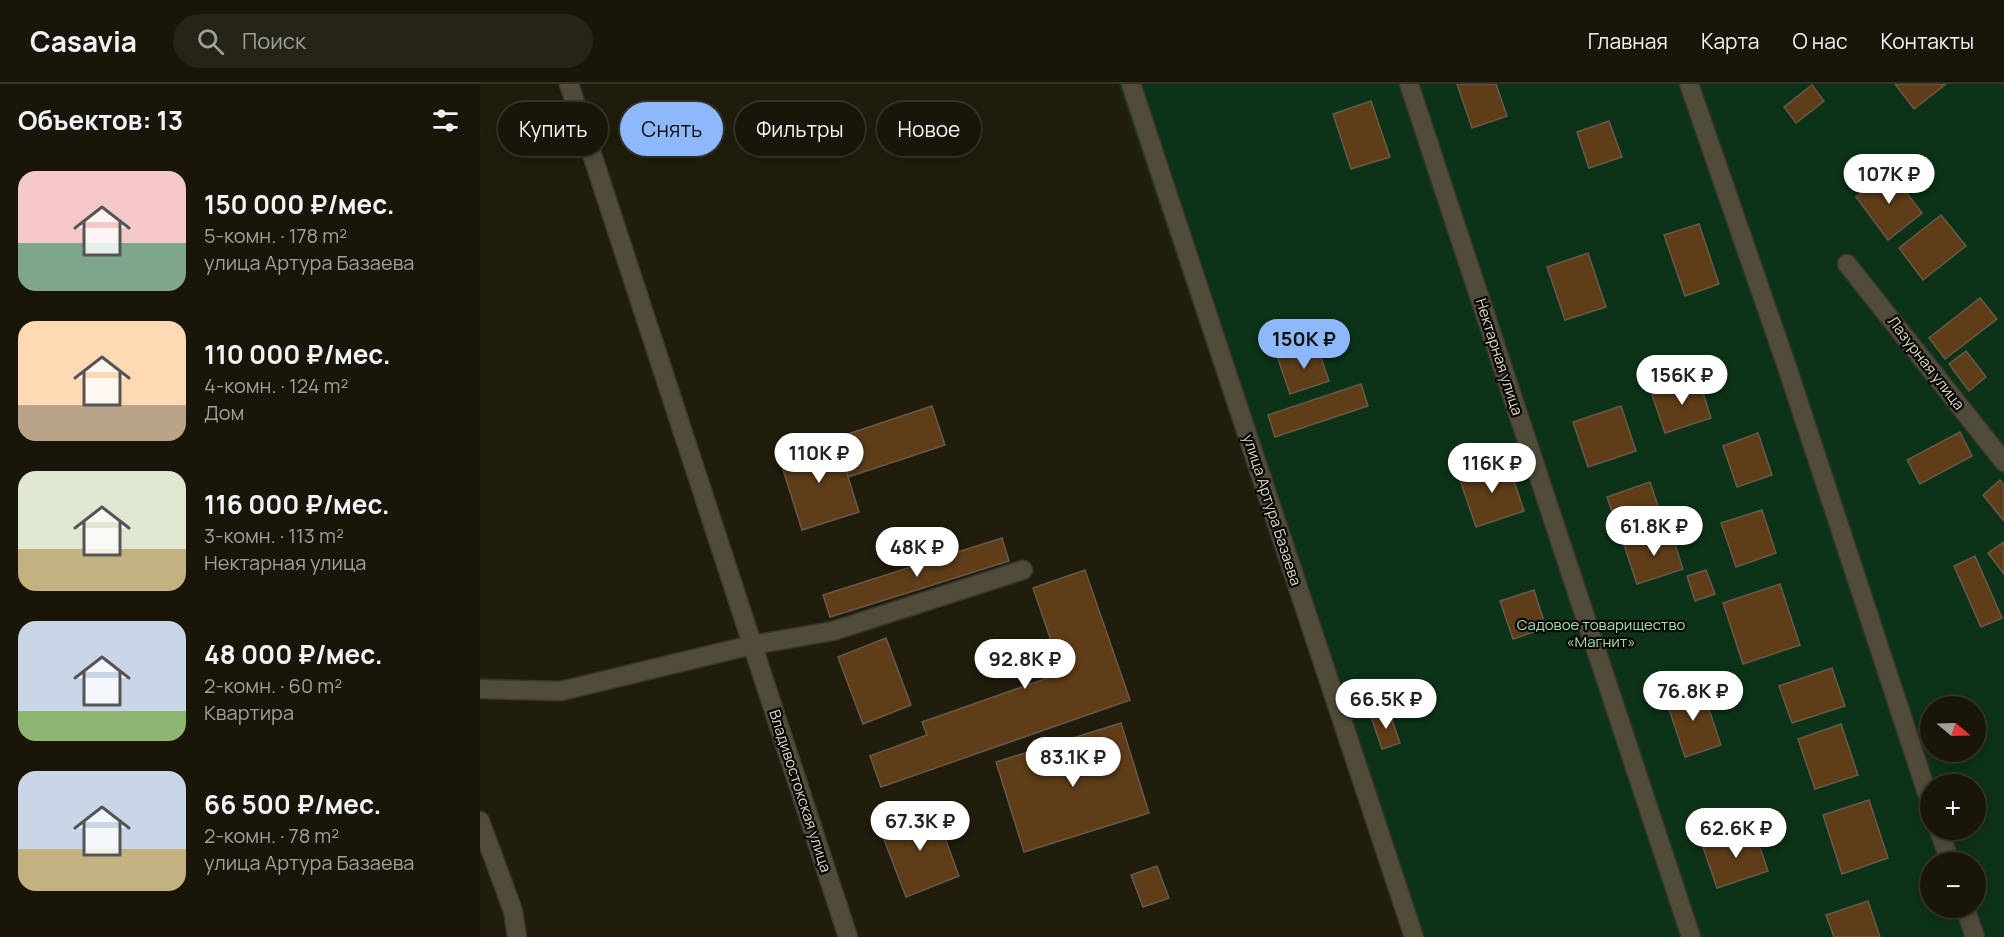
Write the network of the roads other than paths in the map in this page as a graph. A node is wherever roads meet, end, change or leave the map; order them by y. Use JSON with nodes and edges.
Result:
{"nodes":[{"id":1,"x":569,"y":84,"type":"edge"},
{"id":2,"x":1131,"y":84,"type":"edge"},
{"id":3,"x":1409,"y":84,"type":"edge"},
{"id":4,"x":1689,"y":84,"type":"edge"},
{"id":5,"x":1847,"y":264,"type":"dead end"},
{"id":6,"x":2004,"y":462,"type":"edge"},
{"id":7,"x":1023,"y":570,"type":"dead end"},
{"id":8,"x":752,"y":645,"type":"junction"},
{"id":9,"x":480,"y":689,"type":"edge"},
{"id":10,"x":1921,"y":774,"type":"edge"},
{"id":11,"x":480,"y":821,"type":"edge"},
{"id":12,"x":1968,"y":918,"type":"edge"},
{"id":13,"x":517,"y":937,"type":"edge"},
{"id":14,"x":848,"y":937,"type":"edge"},
{"id":15,"x":1414,"y":937,"type":"edge"},
{"id":16,"x":1691,"y":937,"type":"edge"},
{"id":17,"x":1975,"y":937,"type":"edge"}],
"edges":[{"from":1,"to":8,"type":"street","name":"Владивостокская улица"},
{"from":2,"to":15,"type":"street","name":"улица Артура Базаева"},
{"from":3,"to":16,"type":"street","name":"Нектарная улица"},
{"from":4,"to":10,"type":"street"},
{"from":5,"to":6,"type":"street","name":"Лазурная улица"},
{"from":7,"to":8,"type":"street"},
{"from":8,"to":9,"type":"street"},
{"from":8,"to":14,"type":"street","name":"Владивостокская улица"},
{"from":11,"to":13,"type":"street"},
{"from":12,"to":17,"type":"street"}]}
